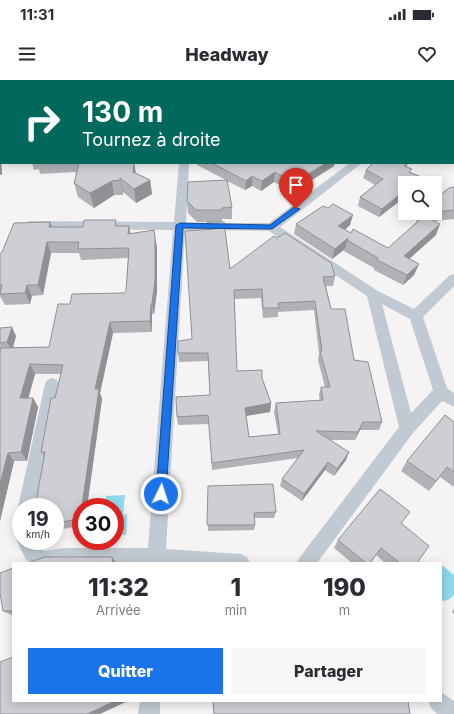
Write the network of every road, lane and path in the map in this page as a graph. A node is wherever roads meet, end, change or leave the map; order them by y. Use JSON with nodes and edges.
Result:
{"nodes":[{"id":1,"x":184,"y":164,"type":"edge"},
{"id":2,"x":356,"y":164,"type":"edge"},
{"id":3,"x":180,"y":225,"type":"junction"},
{"id":4,"x":19,"y":226,"type":"edge"},
{"id":5,"x":272,"y":227,"type":"junction"},
{"id":6,"x":454,"y":278,"type":"edge"},
{"id":7,"x":373,"y":294,"type":"junction"},
{"id":8,"x":416,"y":316,"type":"junction"},
{"id":9,"x":52,"y":384,"type":"dead end"},
{"id":10,"x":441,"y":392,"type":"junction"},
{"id":11,"x":454,"y":401,"type":"edge"},
{"id":12,"x":407,"y":428,"type":"junction"},
{"id":13,"x":29,"y":498,"type":"edge"},
{"id":14,"x":30,"y":550,"type":"edge"},
{"id":15,"x":156,"y":560,"type":"edge"},
{"id":16,"x":213,"y":562,"type":"edge"},
{"id":17,"x":307,"y":562,"type":"edge"},
{"id":18,"x":150,"y":702,"type":"edge"},
{"id":19,"x":439,"y":702,"type":"edge"},
{"id":20,"x":149,"y":714,"type":"edge"},
{"id":21,"x":452,"y":714,"type":"edge"}],
"edges":[{"from":1,"to":3,"type":"street"},
{"from":2,"to":5,"type":"street"},
{"from":3,"to":4,"type":"street"},
{"from":3,"to":5,"type":"street"},
{"from":3,"to":15,"type":"street"},
{"from":5,"to":7,"type":"street"},
{"from":6,"to":8,"type":"street"},
{"from":7,"to":8,"type":"street"},
{"from":7,"to":12,"type":"street"},
{"from":8,"to":10,"type":"street"},
{"from":9,"to":13,"type":"street"},
{"from":10,"to":11,"type":"street"},
{"from":10,"to":12,"type":"street"},
{"from":12,"to":17,"type":"street"},
{"from":14,"to":15,"type":"street"},
{"from":15,"to":16,"type":"street"},
{"from":18,"to":20,"type":"street"},
{"from":19,"to":21,"type":"street"}]}
